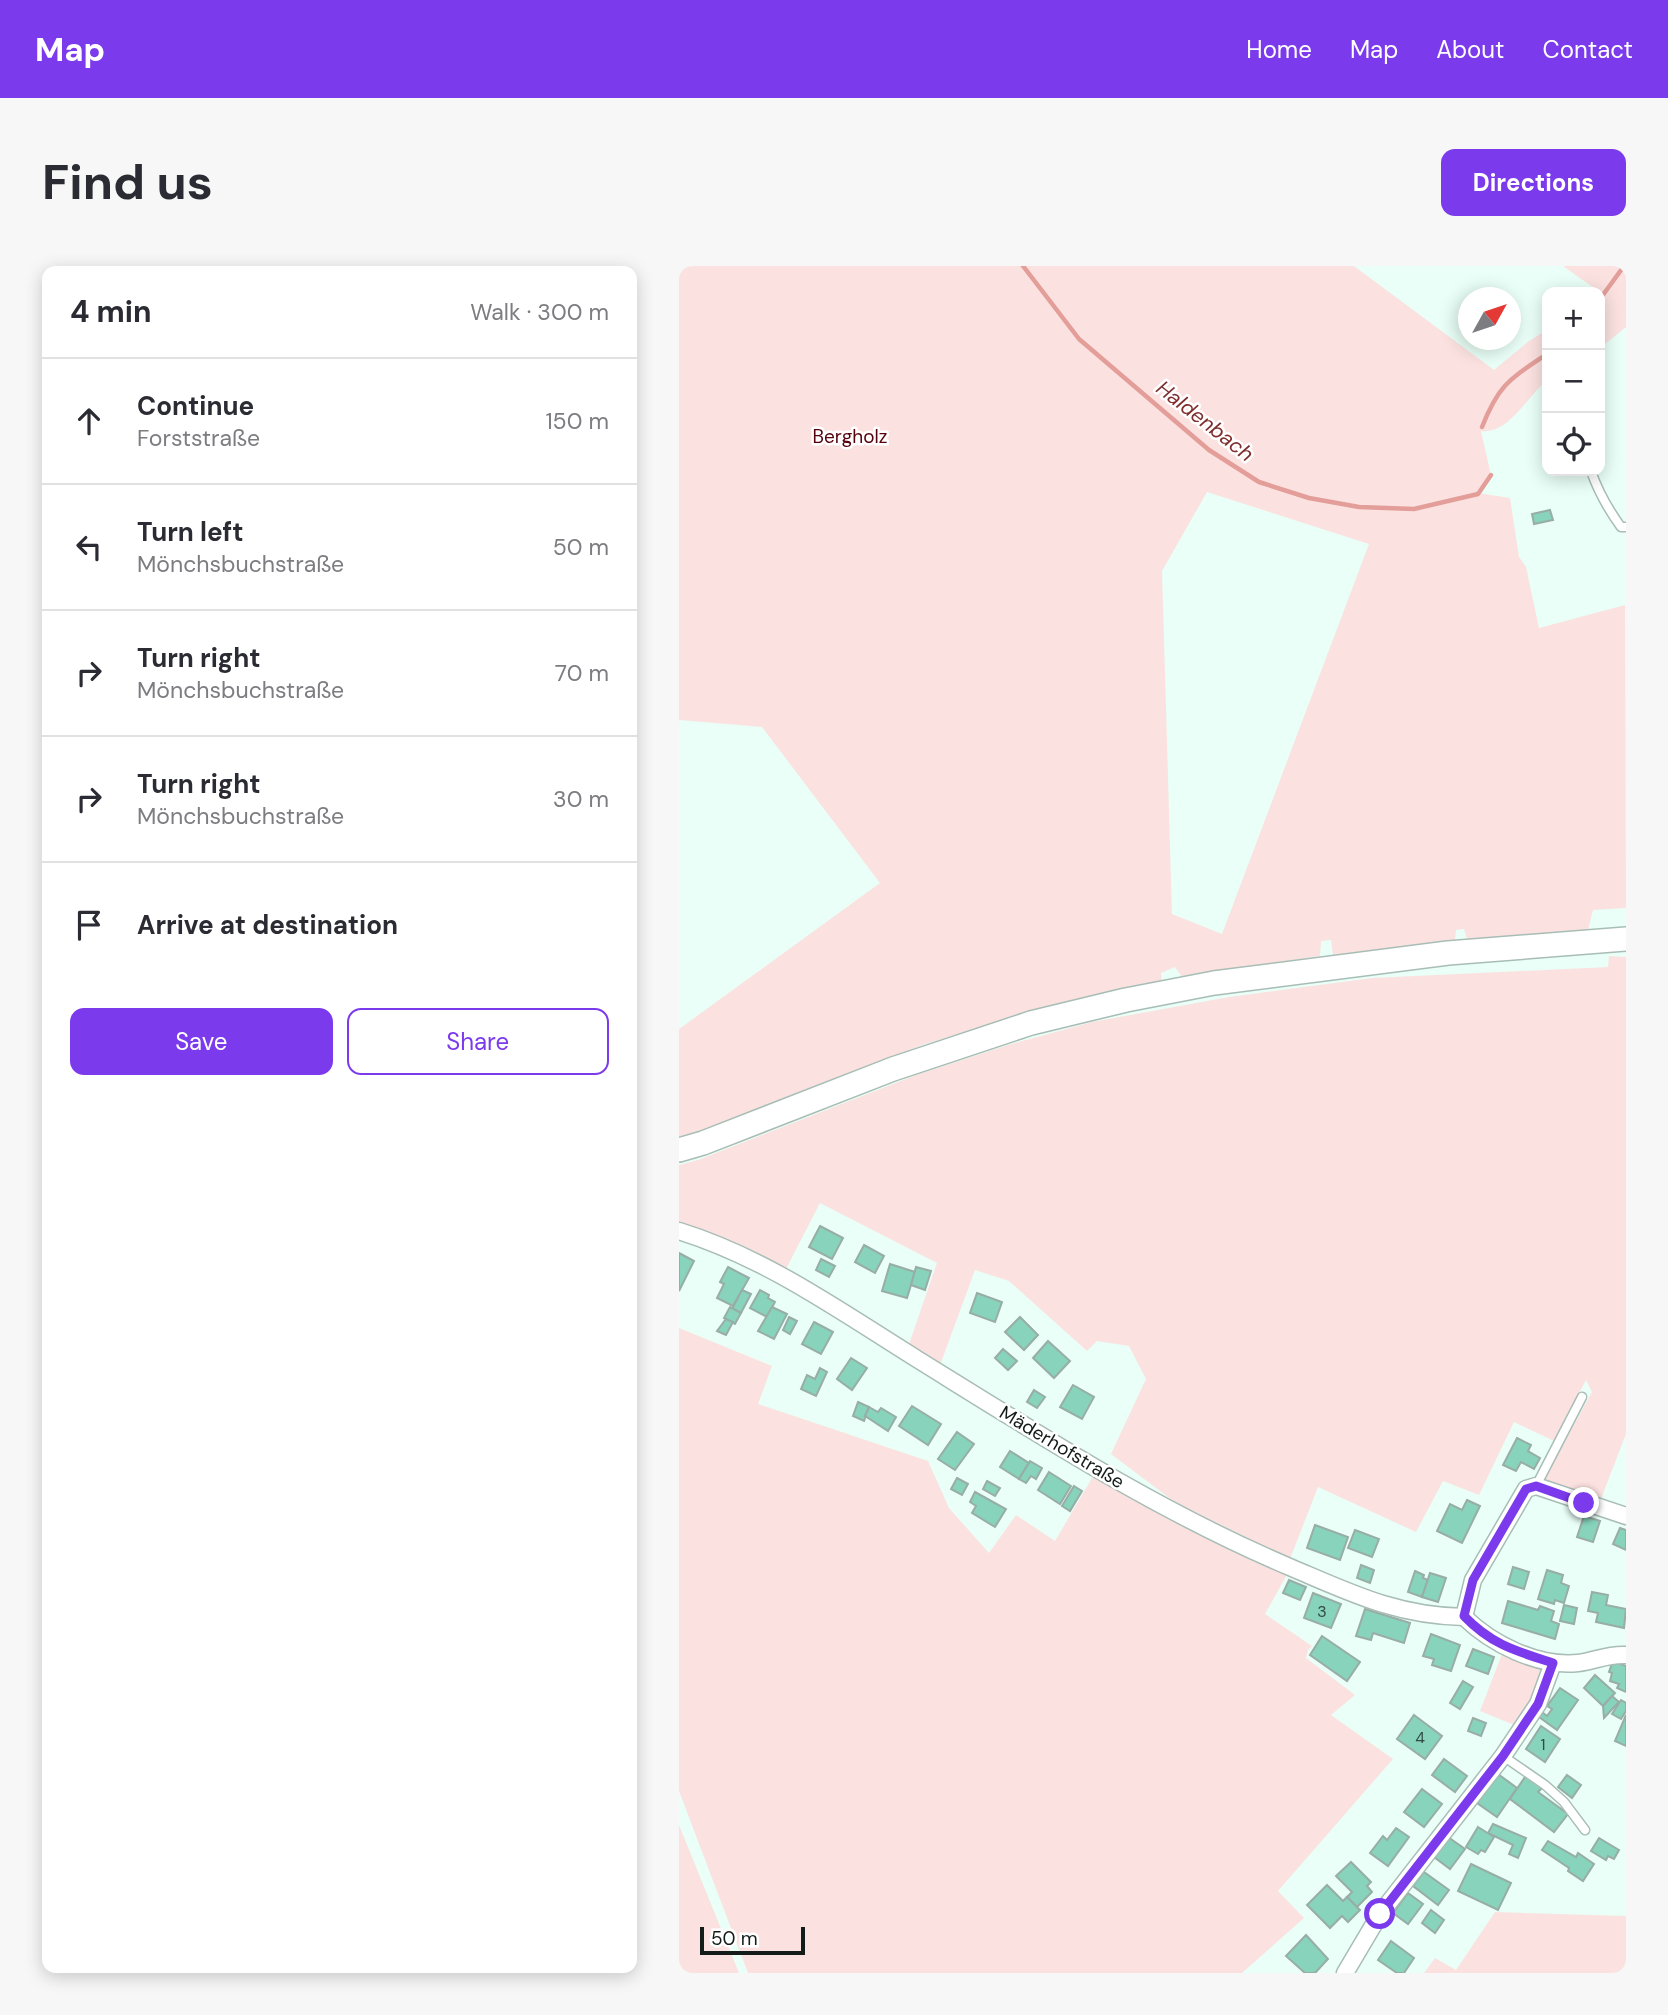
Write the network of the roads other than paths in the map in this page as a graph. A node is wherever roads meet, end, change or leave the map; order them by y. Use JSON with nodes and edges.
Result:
{"nodes":[{"id":1,"x":1593,"y":476,"type":"edge"},
{"id":2,"x":1626,"y":527,"type":"edge"},
{"id":3,"x":1626,"y":939,"type":"edge"},
{"id":4,"x":679,"y":1150,"type":"edge"},
{"id":5,"x":679,"y":1231,"type":"edge"},
{"id":6,"x":1582,"y":1397,"type":"dead end"},
{"id":7,"x":1536,"y":1486,"type":"junction"},
{"id":8,"x":1626,"y":1516,"type":"edge"},
{"id":9,"x":1464,"y":1616,"type":"junction"},
{"id":10,"x":1626,"y":1655,"type":"edge"},
{"id":11,"x":1553,"y":1663,"type":"junction"},
{"id":12,"x":1503,"y":1756,"type":"junction"},
{"id":13,"x":1585,"y":1830,"type":"dead end"},
{"id":14,"x":1345,"y":1973,"type":"edge"}],
"edges":[{"from":1,"to":2,"type":"lane"},
{"from":3,"to":4,"type":"street"},
{"from":5,"to":9,"type":"street","name":"Mäderhofstraße"},
{"from":6,"to":7,"type":"lane"},
{"from":7,"to":8,"type":"street"},
{"from":7,"to":9,"type":"street"},
{"from":9,"to":11,"type":"street"},
{"from":10,"to":11,"type":"street"},
{"from":11,"to":12,"type":"street"},
{"from":12,"to":13,"type":"lane"},
{"from":12,"to":14,"type":"street"}]}
